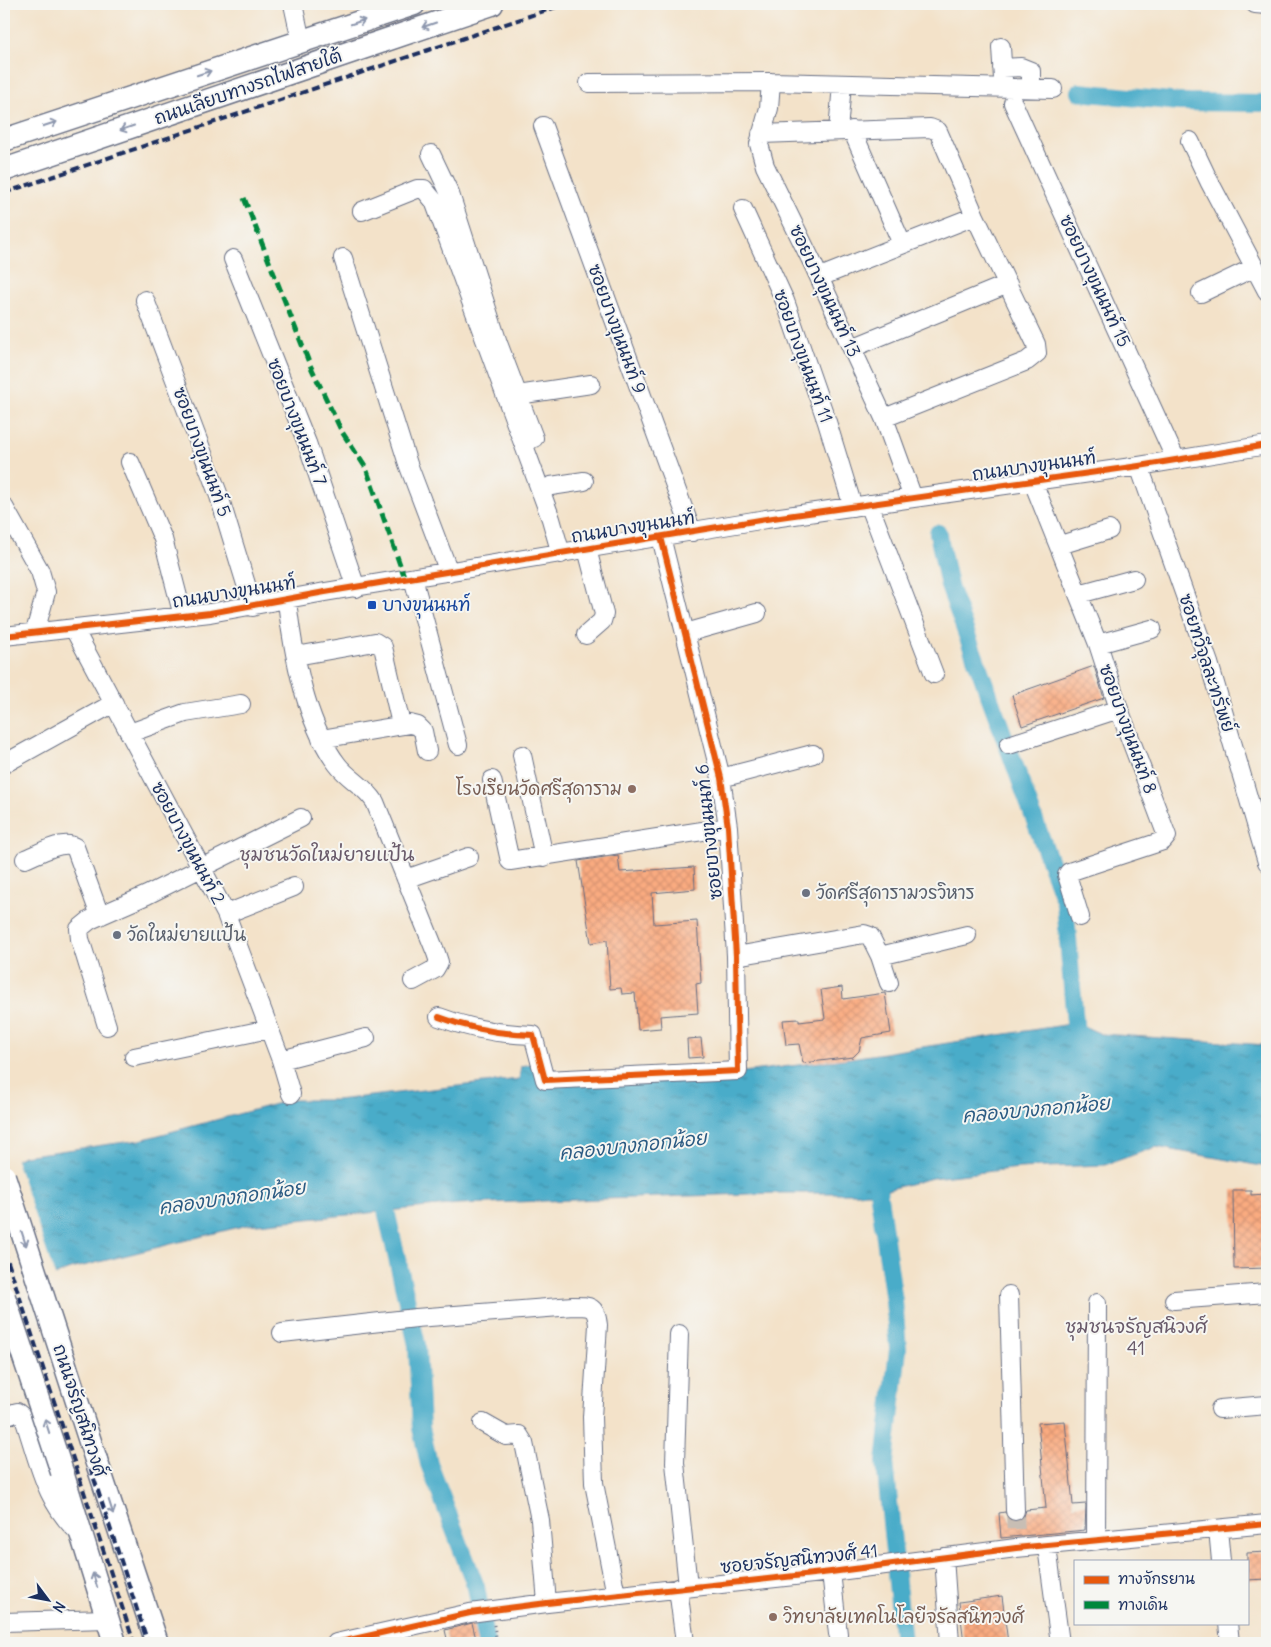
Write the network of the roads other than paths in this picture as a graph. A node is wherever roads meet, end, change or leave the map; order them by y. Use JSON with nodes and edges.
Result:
{"nodes":[{"id":1,"x":293,"y":4,"type":"edge"},
{"id":2,"x":414,"y":4,"type":"edge"},
{"id":3,"x":492,"y":4,"type":"edge"},
{"id":4,"x":1255,"y":4,"type":"edge"},
{"id":5,"x":1267,"y":5,"type":"edge"},
{"id":6,"x":391,"y":7,"type":"edge"},
{"id":7,"x":301,"y":41,"type":"junction"},
{"id":8,"x":1002,"y":47,"type":"dead end"},
{"id":9,"x":1002,"y":68,"type":"junction"},
{"id":10,"x":771,"y":82,"type":"junction"},
{"id":11,"x":589,"y":83,"type":"dead end"},
{"id":12,"x":842,"y":84,"type":"junction"},
{"id":13,"x":1003,"y":88,"type":"junction"},
{"id":14,"x":1031,"y":88,"type":"junction"},
{"id":15,"x":1053,"y":89,"type":"dead end"},
{"id":16,"x":1013,"y":103,"type":"dead end"},
{"id":17,"x":542,"y":126,"type":"dead end"},
{"id":18,"x":845,"y":130,"type":"junction"},
{"id":19,"x":761,"y":134,"type":"junction"},
{"id":20,"x":4,"y":140,"type":"edge"},
{"id":21,"x":1190,"y":141,"type":"dead end"},
{"id":22,"x":431,"y":154,"type":"dead end"},
{"id":23,"x":4,"y":170,"type":"edge"},
{"id":24,"x":743,"y":209,"type":"dead end"},
{"id":25,"x":362,"y":211,"type":"dead end"},
{"id":26,"x":975,"y":216,"type":"junction"},
{"id":27,"x":902,"y":244,"type":"junction"},
{"id":28,"x":342,"y":258,"type":"dead end"},
{"id":29,"x":233,"y":259,"type":"dead end"},
{"id":30,"x":1255,"y":266,"type":"junction"},
{"id":31,"x":820,"y":277,"type":"junction"},
{"id":32,"x":1008,"y":284,"type":"junction"},
{"id":33,"x":1267,"y":291,"type":"edge"},
{"id":34,"x":1201,"y":294,"type":"dead end"},
{"id":35,"x":145,"y":300,"type":"dead end"},
{"id":36,"x":852,"y":348,"type":"junction"},
{"id":37,"x":590,"y":384,"type":"dead end"},
{"id":38,"x":518,"y":395,"type":"junction"},
{"id":39,"x":884,"y":418,"type":"junction"},
{"id":40,"x":1267,"y":444,"type":"edge"},
{"id":41,"x":1176,"y":460,"type":"junction"},
{"id":42,"x":130,"y":462,"type":"dead end"},
{"id":43,"x":1139,"y":466,"type":"junction"},
{"id":44,"x":584,"y":481,"type":"dead end"},
{"id":45,"x":1033,"y":482,"type":"junction"},
{"id":46,"x":551,"y":486,"type":"junction"},
{"id":47,"x":913,"y":498,"type":"junction"},
{"id":48,"x":861,"y":506,"type":"junction"},
{"id":49,"x":4,"y":507,"type":"edge"},
{"id":50,"x":1109,"y":530,"type":"dead end"},
{"id":51,"x":692,"y":532,"type":"junction"},
{"id":52,"x":661,"y":537,"type":"junction"},
{"id":53,"x":1060,"y":545,"type":"junction"},
{"id":54,"x":574,"y":551,"type":"junction"},
{"id":55,"x":449,"y":572,"type":"junction"},
{"id":56,"x":413,"y":578,"type":"junction"},
{"id":57,"x":1134,"y":579,"type":"dead end"},
{"id":58,"x":356,"y":588,"type":"junction"},
{"id":59,"x":1079,"y":594,"type":"junction"},
{"id":60,"x":287,"y":600,"type":"junction"},
{"id":61,"x":253,"y":607,"type":"junction"},
{"id":62,"x":757,"y":613,"type":"dead end"},
{"id":63,"x":183,"y":616,"type":"junction"},
{"id":64,"x":74,"y":629,"type":"junction"},
{"id":65,"x":1152,"y":629,"type":"dead end"},
{"id":66,"x":35,"y":632,"type":"junction"},
{"id":67,"x":686,"y":633,"type":"junction"},
{"id":68,"x":586,"y":635,"type":"dead end"},
{"id":69,"x":4,"y":636,"type":"edge"},
{"id":70,"x":1098,"y":644,"type":"junction"},
{"id":71,"x":296,"y":656,"type":"junction"},
{"id":72,"x":934,"y":674,"type":"dead end"},
{"id":73,"x":114,"y":703,"type":"junction"},
{"id":74,"x":241,"y":704,"type":"dead end"},
{"id":75,"x":1119,"y":709,"type":"junction"},
{"id":76,"x":402,"y":724,"type":"junction"},
{"id":77,"x":130,"y":733,"type":"junction"},
{"id":78,"x":321,"y":739,"type":"junction"},
{"id":79,"x":1009,"y":744,"type":"dead end"},
{"id":80,"x":458,"y":745,"type":"dead end"},
{"id":81,"x":427,"y":752,"type":"dead end"},
{"id":82,"x":813,"y":754,"type":"dead end"},
{"id":83,"x":522,"y":755,"type":"dead end"},
{"id":84,"x":4,"y":764,"type":"edge"},
{"id":85,"x":721,"y":778,"type":"junction"},
{"id":86,"x":492,"y":780,"type":"dead end"},
{"id":87,"x":300,"y":818,"type":"dead end"},
{"id":88,"x":728,"y":827,"type":"junction"},
{"id":89,"x":469,"y":856,"type":"dead end"},
{"id":90,"x":544,"y":857,"type":"junction"},
{"id":91,"x":25,"y":859,"type":"dead end"},
{"id":92,"x":1267,"y":862,"type":"edge"},
{"id":93,"x":202,"y":868,"type":"junction"},
{"id":94,"x":406,"y":879,"type":"junction"},
{"id":95,"x":294,"y":887,"type":"dead end"},
{"id":96,"x":226,"y":914,"type":"junction"},
{"id":97,"x":100,"y":916,"type":"junction"},
{"id":98,"x":1080,"y":917,"type":"dead end"},
{"id":99,"x":967,"y":935,"type":"dead end"},
{"id":100,"x":736,"y":956,"type":"junction"},
{"id":101,"x":880,"y":956,"type":"junction"},
{"id":102,"x":412,"y":981,"type":"dead end"},
{"id":103,"x":889,"y":983,"type":"dead end"},
{"id":104,"x":438,"y":1017,"type":"dead end"},
{"id":105,"x":107,"y":1026,"type":"dead end"},
{"id":106,"x":270,"y":1029,"type":"junction"},
{"id":107,"x":366,"y":1038,"type":"dead end"},
{"id":108,"x":134,"y":1057,"type":"dead end"},
{"id":109,"x":281,"y":1060,"type":"junction"},
{"id":110,"x":291,"y":1094,"type":"dead end"},
{"id":111,"x":4,"y":1176,"type":"edge"},
{"id":112,"x":1267,"y":1293,"type":"edge"},
{"id":113,"x":1009,"y":1295,"type":"dead end"},
{"id":114,"x":4,"y":1297,"type":"edge"},
{"id":115,"x":1174,"y":1300,"type":"dead end"},
{"id":116,"x":1097,"y":1303,"type":"dead end"},
{"id":117,"x":282,"y":1333,"type":"dead end"},
{"id":118,"x":679,"y":1334,"type":"dead end"},
{"id":119,"x":1267,"y":1405,"type":"edge"},
{"id":120,"x":1220,"y":1409,"type":"dead end"},
{"id":121,"x":4,"y":1416,"type":"edge"},
{"id":122,"x":483,"y":1423,"type":"dead end"},
{"id":123,"x":1015,"y":1511,"type":"tunnel mouth"},
{"id":124,"x":1267,"y":1524,"type":"edge"},
{"id":125,"x":1218,"y":1529,"type":"junction"},
{"id":126,"x":81,"y":1534,"type":"junction"},
{"id":127,"x":1096,"y":1541,"type":"junction"},
{"id":128,"x":1047,"y":1547,"type":"junction"},
{"id":129,"x":944,"y":1557,"type":"junction"},
{"id":130,"x":1221,"y":1560,"type":"edge"},
{"id":131,"x":831,"y":1572,"type":"junction"},
{"id":132,"x":683,"y":1587,"type":"junction"},
{"id":133,"x":616,"y":1595,"type":"junction"},
{"id":134,"x":547,"y":1603,"type":"junction"},
{"id":135,"x":107,"y":1620,"type":"junction"},
{"id":136,"x":4,"y":1622,"type":"edge"},
{"id":137,"x":1228,"y":1624,"type":"edge"},
{"id":138,"x":838,"y":1634,"type":"dead end"},
{"id":139,"x":115,"y":1643,"type":"edge"},
{"id":140,"x":157,"y":1643,"type":"edge"},
{"id":141,"x":336,"y":1643,"type":"edge"},
{"id":142,"x":685,"y":1643,"type":"edge"},
{"id":143,"x":950,"y":1643,"type":"edge"},
{"id":144,"x":1060,"y":1643,"type":"edge"},
{"id":145,"x":1230,"y":1643,"type":"edge"}],
"edges":[{"from":1,"to":7,"type":"street"},
{"from":2,"to":6,"type":"main road","name":"ถนนเลียบทางรถไฟสายใต้"},
{"from":3,"to":23,"type":"main road","name":"ถนนเลียบทางรถไฟสายใต้","one_way":true},
{"from":4,"to":5,"type":"street"},
{"from":7,"to":6,"type":"main road","name":"ถนนเลียบทางรถไฟสายใต้","one_way":true},
{"from":20,"to":7,"type":"main road","name":"ถนนเลียบทางรถไฟสายใต้","one_way":true},
{"from":8,"to":9,"type":"street"},
{"from":9,"to":13,"type":"street"},
{"from":9,"to":14,"type":"street"},
{"from":10,"to":11,"type":"street"},
{"from":10,"to":12,"type":"street"},
{"from":10,"to":19,"type":"street","name":"ซอยบางขุนนนท์ 13"},
{"from":12,"to":13,"type":"street"},
{"from":12,"to":18,"type":"street"},
{"from":13,"to":14,"type":"street"},
{"from":14,"to":15,"type":"street"},
{"from":16,"to":41,"type":"street","name":"ซอยบางขุนนนท์ 15"},
{"from":17,"to":51,"type":"street","name":"ซอยบางขุนนนท์ 9"},
{"from":18,"to":19,"type":"street"},
{"from":18,"to":26,"type":"street"},
{"from":18,"to":27,"type":"street"},
{"from":19,"to":31,"type":"street","name":"ซอยบางขุนนนท์ 13"},
{"from":21,"to":30,"type":"street"},
{"from":22,"to":38,"type":"street"},
{"from":24,"to":48,"type":"street","name":"ซอยบางขุนนนท์ 11"},
{"from":25,"to":54,"type":"street"},
{"from":26,"to":27,"type":"street"},
{"from":26,"to":32,"type":"street"},
{"from":27,"to":31,"type":"street"},
{"from":28,"to":55,"type":"street"},
{"from":29,"to":58,"type":"street","name":"ซอยบางขุนนนท์ 7"},
{"from":30,"to":33,"type":"street"},
{"from":30,"to":34,"type":"street"},
{"from":31,"to":36,"type":"street","name":"ซอยบางขุนนนท์ 13"},
{"from":32,"to":36,"type":"street"},
{"from":32,"to":39,"type":"street"},
{"from":35,"to":61,"type":"street","name":"ซอยบางขุนนนท์ 5"},
{"from":36,"to":39,"type":"street","name":"ซอยบางขุนนนท์ 13"},
{"from":37,"to":38,"type":"street"},
{"from":38,"to":46,"type":"street"},
{"from":39,"to":47,"type":"street","name":"ซอยบางขุนนนท์ 13"},
{"from":40,"to":41,"type":"street","name":"ถนนบางขุนนนท์"},
{"from":41,"to":43,"type":"street","name":"ถนนบางขุนนนท์"},
{"from":42,"to":63,"type":"street"},
{"from":43,"to":45,"type":"street","name":"ถนนบางขุนนนท์"},
{"from":43,"to":92,"type":"street","name":"ซอยทวีจุลละทรัพย์"},
{"from":44,"to":46,"type":"street"},
{"from":45,"to":47,"type":"street","name":"ถนนบางขุนนนท์"},
{"from":45,"to":53,"type":"street","name":"ซอยบางขุนนนท์ 8"},
{"from":46,"to":54,"type":"street"},
{"from":47,"to":48,"type":"street","name":"ถนนบางขุนนนท์"},
{"from":48,"to":51,"type":"street","name":"ถนนบางขุนนนท์"},
{"from":48,"to":72,"type":"street","name":"ซอยบางขุนนนท์ 11"},
{"from":49,"to":66,"type":"street"},
{"from":50,"to":53,"type":"street"},
{"from":51,"to":52,"type":"street","name":"ถนนบางขุนนนท์"},
{"from":52,"to":54,"type":"street","name":"ถนนบางขุนนนท์"},
{"from":52,"to":67,"type":"street","name":"ซอยบางขุนนนท์ 6"},
{"from":53,"to":59,"type":"street","name":"ซอยบางขุนนนท์ 8"},
{"from":54,"to":55,"type":"street","name":"ถนนบางขุนนนท์"},
{"from":54,"to":68,"type":"street"},
{"from":55,"to":56,"type":"street","name":"ถนนบางขุนนนท์"},
{"from":56,"to":58,"type":"street","name":"ถนนบางขุนนนท์"},
{"from":56,"to":80,"type":"street"},
{"from":57,"to":59,"type":"street"},
{"from":58,"to":60,"type":"street","name":"ถนนบางขุนนนท์"},
{"from":59,"to":70,"type":"street","name":"ซอยบางขุนนนท์ 8"},
{"from":60,"to":61,"type":"street","name":"ถนนบางขุนนนท์"},
{"from":60,"to":71,"type":"street"},
{"from":61,"to":63,"type":"street","name":"ถนนบางขุนนนท์"},
{"from":62,"to":67,"type":"street"},
{"from":63,"to":64,"type":"street","name":"ถนนบางขุนนนท์"},
{"from":64,"to":66,"type":"street","name":"ถนนบางขุนนนท์"},
{"from":64,"to":73,"type":"street","name":"ซอยบางขุนนนท์ 2"},
{"from":65,"to":70,"type":"street"},
{"from":66,"to":69,"type":"street","name":"ถนนบางขุนนนท์"},
{"from":67,"to":85,"type":"street","name":"ซอยบางขุนนนท์ 6"},
{"from":70,"to":75,"type":"street","name":"ซอยบางขุนนนท์ 8"},
{"from":71,"to":76,"type":"street"},
{"from":71,"to":78,"type":"street"},
{"from":73,"to":77,"type":"street","name":"ซอยบางขุนนนท์ 2"},
{"from":73,"to":84,"type":"street"},
{"from":74,"to":77,"type":"street"},
{"from":75,"to":79,"type":"street"},
{"from":75,"to":98,"type":"street","name":"ซอยบางขุนนนท์ 8"},
{"from":76,"to":78,"type":"street"},
{"from":76,"to":81,"type":"street"},
{"from":77,"to":93,"type":"street","name":"ซอยบางขุนนนท์ 2"},
{"from":78,"to":94,"type":"street"},
{"from":82,"to":85,"type":"street"},
{"from":83,"to":90,"type":"street"},
{"from":85,"to":88,"type":"street","name":"ซอยบางขุนนนท์ 6"},
{"from":86,"to":90,"type":"street"},
{"from":87,"to":93,"type":"street"},
{"from":88,"to":90,"type":"street"},
{"from":88,"to":100,"type":"street","name":"ซอยบางขุนนนท์ 6"},
{"from":89,"to":94,"type":"street"},
{"from":91,"to":97,"type":"street"},
{"from":93,"to":96,"type":"street","name":"ซอยบางขุนนนท์ 2"},
{"from":93,"to":97,"type":"street"},
{"from":94,"to":102,"type":"street"},
{"from":95,"to":96,"type":"street"},
{"from":96,"to":106,"type":"street","name":"ซอยบางขุนนนท์ 2"},
{"from":97,"to":105,"type":"street"},
{"from":99,"to":101,"type":"street"},
{"from":100,"to":101,"type":"street"},
{"from":100,"to":104,"type":"street","name":"ซอยบางขุนนนท์ 6"},
{"from":101,"to":103,"type":"street"},
{"from":106,"to":108,"type":"street"},
{"from":106,"to":109,"type":"street","name":"ซอยบางขุนนนท์ 2"},
{"from":107,"to":109,"type":"street"},
{"from":109,"to":110,"type":"street","name":"ซอยบางขุนนนท์ 2"},
{"from":111,"to":140,"type":"main road","name":"ถนนจรัญสนิทวงศ์","one_way":true,"bridge":true},
{"from":112,"to":115,"type":"street"},
{"from":113,"to":123,"type":"street"},
{"from":126,"to":114,"type":"main road","name":"ถนนจรัญสนิทวงศ์","one_way":true,"bridge":true},
{"from":116,"to":127,"type":"street"},
{"from":117,"to":133,"type":"street"},
{"from":118,"to":132,"type":"street"},
{"from":119,"to":120,"type":"street"},
{"from":121,"to":126,"type":"street"},
{"from":122,"to":134,"type":"street"},
{"from":124,"to":125,"type":"street","name":"ซอยจรัญสนิทวงศ์ 41"},
{"from":125,"to":127,"type":"street","name":"ซอยจรัญสนิทวงศ์ 41"},
{"from":125,"to":130,"type":"street"},
{"from":135,"to":126,"type":"main road","name":"ถนนจรัญสนิทวงศ์","one_way":true},
{"from":127,"to":128,"type":"street","name":"ซอยจรัญสนิทวงศ์ 41"},
{"from":128,"to":129,"type":"street","name":"ซอยจรัญสนิทวงศ์ 41"},
{"from":128,"to":144,"type":"street"},
{"from":129,"to":131,"type":"street","name":"ซอยจรัญสนิทวงศ์ 41"},
{"from":129,"to":143,"type":"street"},
{"from":131,"to":132,"type":"street","name":"ซอยจรัญสนิทวงศ์ 41"},
{"from":131,"to":138,"type":"street"},
{"from":132,"to":133,"type":"street","name":"ซอยจรัญสนิทวงศ์ 41"},
{"from":132,"to":142,"type":"street"},
{"from":133,"to":134,"type":"street","name":"ซอยจรัญสนิทวงศ์ 41"},
{"from":134,"to":141,"type":"street","name":"ซอยจรัญสนิทวงศ์ 41"},
{"from":135,"to":136,"type":"street"},
{"from":135,"to":139,"type":"main road","name":"ถนนจรัญสนิทวงศ์"},
{"from":137,"to":145,"type":"street"}]}
